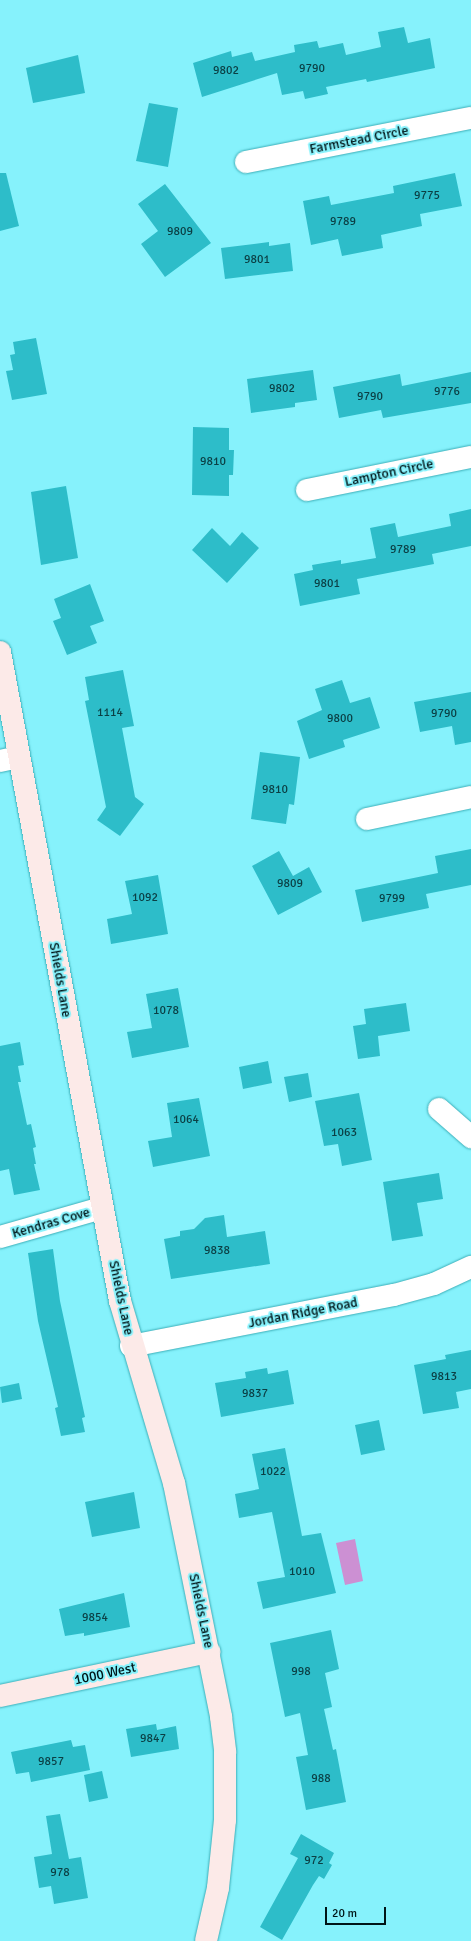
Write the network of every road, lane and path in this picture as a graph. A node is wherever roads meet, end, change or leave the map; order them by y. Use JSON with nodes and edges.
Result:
{"nodes":[{"id":1,"x":471,"y":118,"type":"edge"},
{"id":2,"x":246,"y":162,"type":"dead end"},
{"id":3,"x":471,"y":457,"type":"edge"},
{"id":4,"x":307,"y":490,"type":"dead end"},
{"id":5,"x":0,"y":652,"type":"edge"},
{"id":6,"x":10,"y":759,"type":"edge"},
{"id":7,"x":471,"y":797,"type":"edge"},
{"id":8,"x":367,"y":819,"type":"dead end"},
{"id":9,"x":439,"y":1109,"type":"dead end"},
{"id":10,"x":471,"y":1137,"type":"edge"},
{"id":11,"x":102,"y":1208,"type":"junction"},
{"id":12,"x":0,"y":1237,"type":"edge"},
{"id":13,"x":471,"y":1267,"type":"edge"},
{"id":14,"x":131,"y":1346,"type":"junction"},
{"id":15,"x":209,"y":1652,"type":"junction"},
{"id":16,"x":0,"y":1696,"type":"edge"},
{"id":17,"x":206,"y":1941,"type":"edge"}],
"edges":[{"from":1,"to":2,"type":"street","name":"Farmstead Circle"},
{"from":3,"to":4,"type":"street","name":"Lampton Circle"},
{"from":5,"to":6,"type":"main road","name":"Shields Lane"},
{"from":6,"to":11,"type":"main road","name":"Shields Lane"},
{"from":7,"to":8,"type":"street"},
{"from":9,"to":10,"type":"street"},
{"from":11,"to":12,"type":"street","name":"Kendras Cove"},
{"from":11,"to":14,"type":"main road","name":"Shields Lane"},
{"from":13,"to":14,"type":"street","name":"Jordan Ridge Road"},
{"from":14,"to":15,"type":"main road","name":"Shields Lane"},
{"from":15,"to":16,"type":"main road","name":"1000 West"},
{"from":15,"to":17,"type":"main road","name":"Shields Lane"}]}
